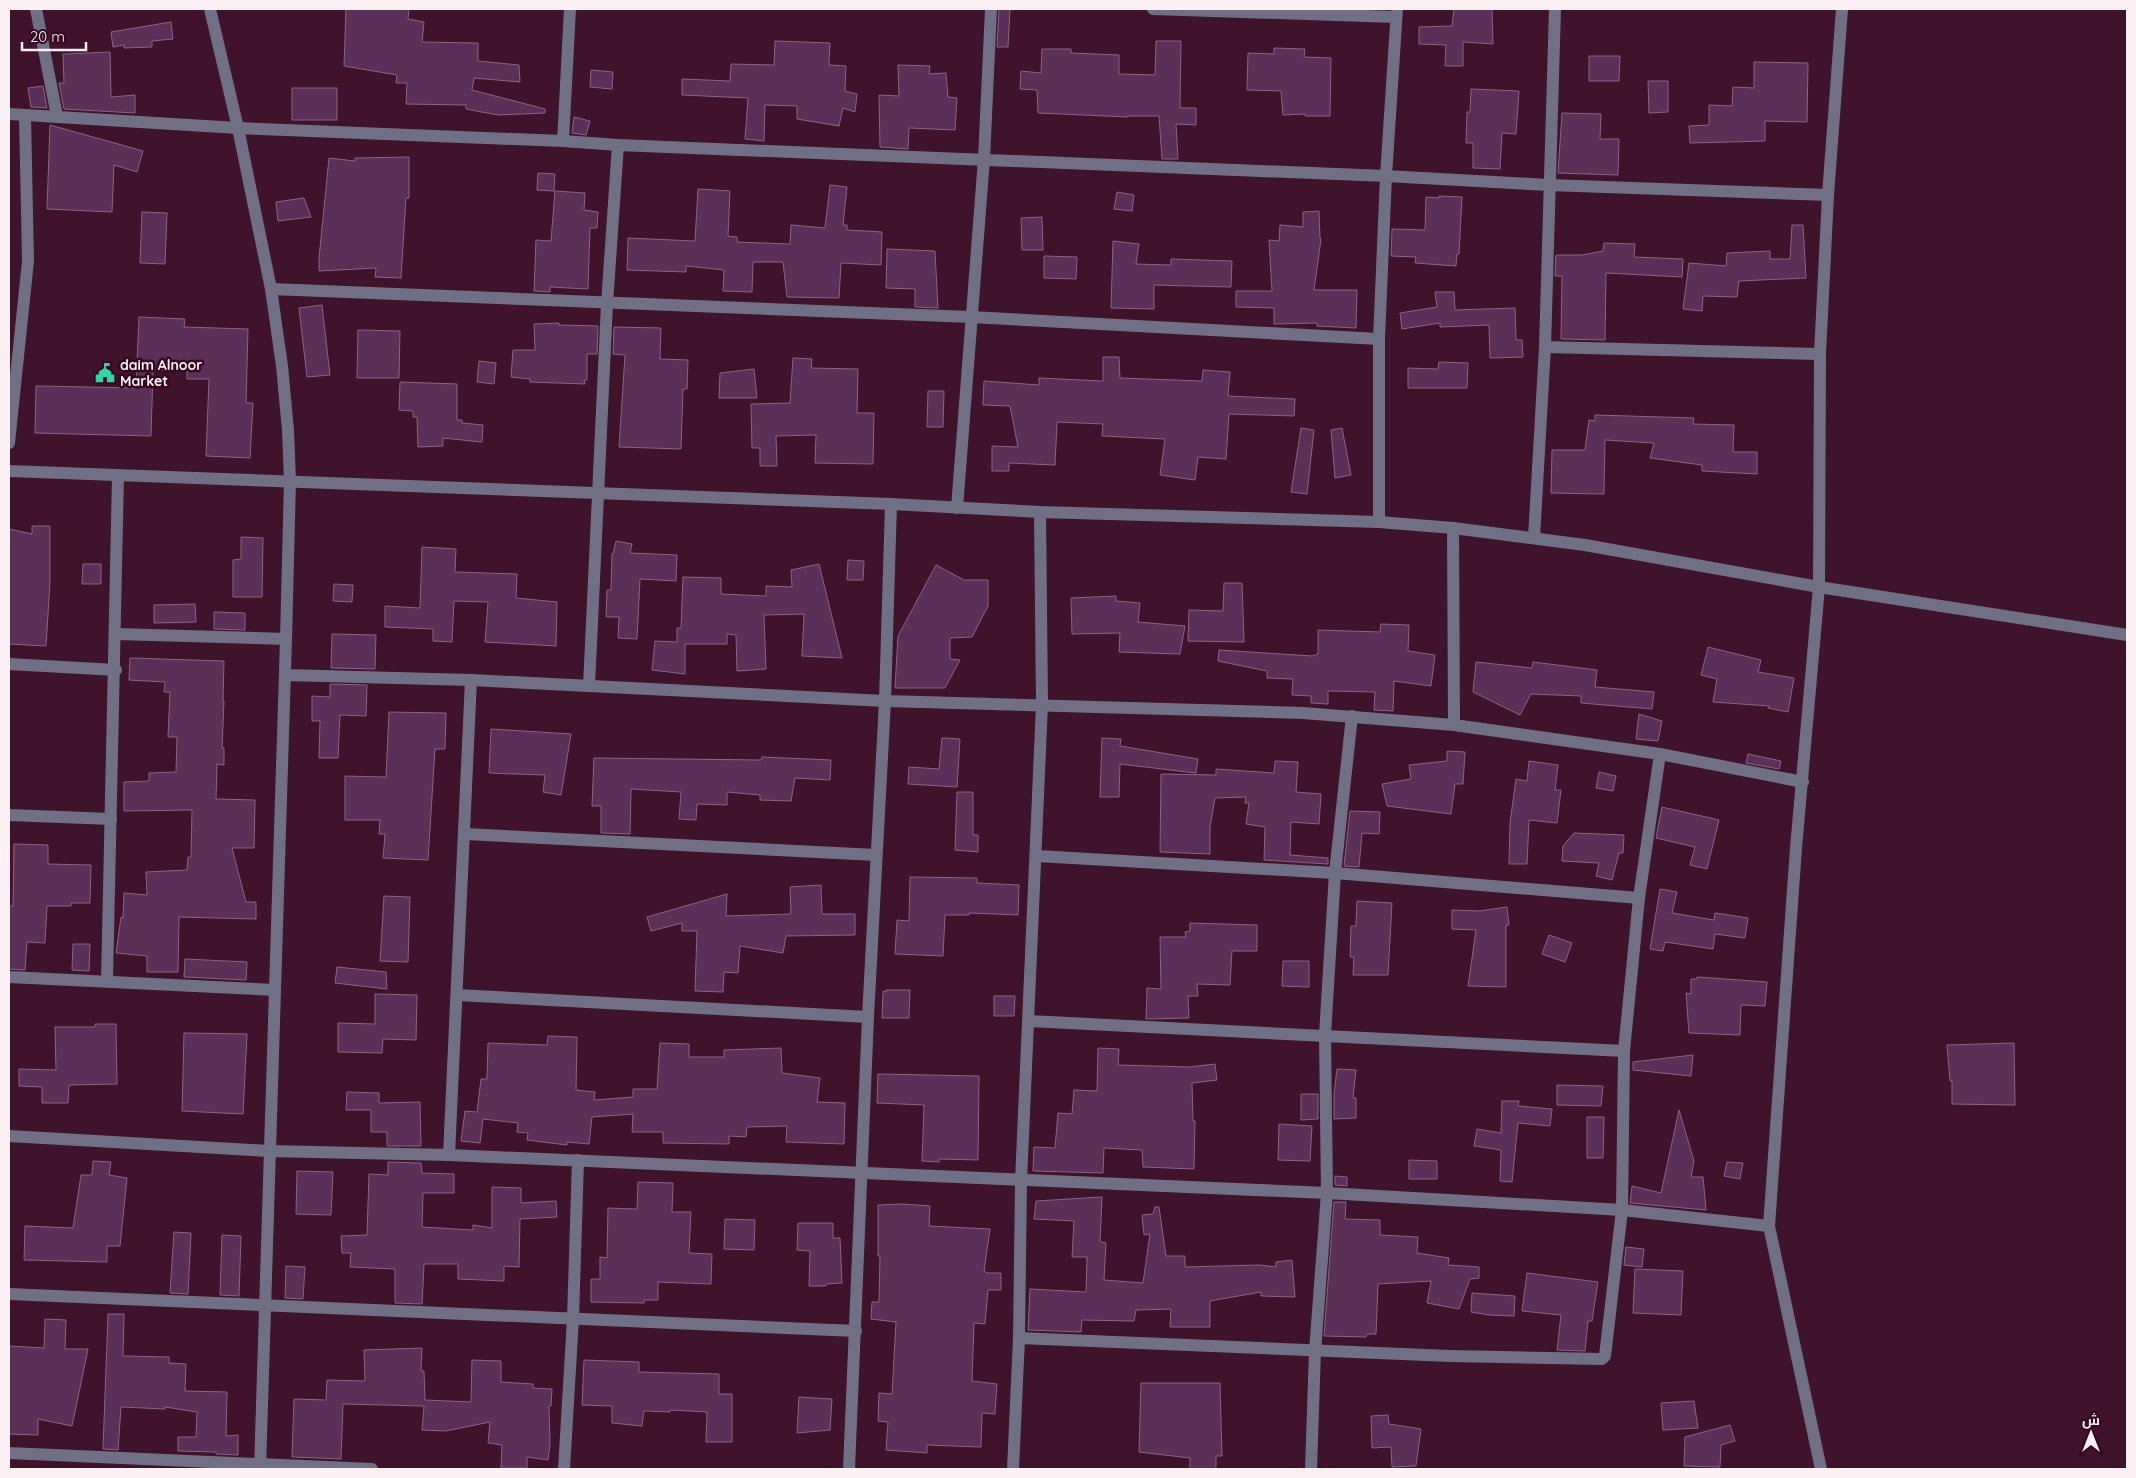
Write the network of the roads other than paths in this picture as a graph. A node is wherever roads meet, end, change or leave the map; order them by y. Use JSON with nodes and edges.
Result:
{"nodes":[{"id":1,"x":36,"y":9,"type":"edge"},
{"id":2,"x":210,"y":9,"type":"edge"},
{"id":3,"x":570,"y":9,"type":"edge"},
{"id":4,"x":991,"y":9,"type":"edge"},
{"id":5,"x":1153,"y":9,"type":"edge"},
{"id":6,"x":1555,"y":9,"type":"edge"},
{"id":7,"x":1842,"y":9,"type":"edge"},
{"id":8,"x":1397,"y":13,"type":"edge"},
{"id":9,"x":9,"y":114,"type":"edge"},
{"id":10,"x":25,"y":115,"type":"junction"},
{"id":11,"x":57,"y":116,"type":"junction"},
{"id":12,"x":238,"y":128,"type":"junction"},
{"id":13,"x":563,"y":140,"type":"junction"},
{"id":14,"x":618,"y":145,"type":"junction"},
{"id":15,"x":984,"y":160,"type":"junction"},
{"id":16,"x":1386,"y":176,"type":"junction"},
{"id":17,"x":1549,"y":185,"type":"junction"},
{"id":18,"x":1828,"y":195,"type":"junction"},
{"id":19,"x":270,"y":288,"type":"junction"},
{"id":20,"x":607,"y":304,"type":"junction"},
{"id":21,"x":971,"y":317,"type":"junction"},
{"id":22,"x":1379,"y":339,"type":"junction"},
{"id":23,"x":1545,"y":347,"type":"junction"},
{"id":24,"x":1820,"y":354,"type":"junction"},
{"id":25,"x":9,"y":443,"type":"edge"},
{"id":26,"x":9,"y":470,"type":"edge"},
{"id":27,"x":118,"y":476,"type":"junction"},
{"id":28,"x":290,"y":481,"type":"junction"},
{"id":29,"x":599,"y":494,"type":"junction"},
{"id":30,"x":891,"y":504,"type":"junction"},
{"id":31,"x":957,"y":508,"type":"junction"},
{"id":32,"x":1040,"y":512,"type":"junction"},
{"id":33,"x":1379,"y":522,"type":"junction"},
{"id":34,"x":1453,"y":528,"type":"junction"},
{"id":35,"x":1534,"y":538,"type":"junction"},
{"id":36,"x":1819,"y":587,"type":"junction"},
{"id":37,"x":116,"y":634,"type":"junction"},
{"id":38,"x":2127,"y":635,"type":"edge"},
{"id":39,"x":286,"y":639,"type":"junction"},
{"id":40,"x":9,"y":664,"type":"edge"},
{"id":41,"x":116,"y":670,"type":"junction"},
{"id":42,"x":285,"y":675,"type":"junction"},
{"id":43,"x":471,"y":680,"type":"junction"},
{"id":44,"x":589,"y":686,"type":"junction"},
{"id":45,"x":885,"y":701,"type":"junction"},
{"id":46,"x":1042,"y":705,"type":"junction"},
{"id":47,"x":1352,"y":716,"type":"junction"},
{"id":48,"x":1454,"y":725,"type":"junction"},
{"id":49,"x":1660,"y":754,"type":"junction"},
{"id":50,"x":1803,"y":782,"type":"junction"},
{"id":51,"x":9,"y":815,"type":"edge"},
{"id":52,"x":111,"y":818,"type":"junction"},
{"id":53,"x":465,"y":834,"type":"junction"},
{"id":54,"x":876,"y":856,"type":"junction"},
{"id":55,"x":1037,"y":856,"type":"junction"},
{"id":56,"x":1335,"y":873,"type":"junction"},
{"id":57,"x":1639,"y":898,"type":"junction"},
{"id":58,"x":9,"y":977,"type":"edge"},
{"id":59,"x":108,"y":981,"type":"junction"},
{"id":60,"x":275,"y":990,"type":"junction"},
{"id":61,"x":457,"y":995,"type":"junction"},
{"id":62,"x":868,"y":1016,"type":"junction"},
{"id":63,"x":1029,"y":1021,"type":"junction"},
{"id":64,"x":1325,"y":1035,"type":"junction"},
{"id":65,"x":1624,"y":1051,"type":"junction"},
{"id":66,"x":9,"y":1136,"type":"edge"},
{"id":67,"x":269,"y":1151,"type":"junction"},
{"id":68,"x":450,"y":1155,"type":"junction"},
{"id":69,"x":578,"y":1160,"type":"junction"},
{"id":70,"x":862,"y":1172,"type":"junction"},
{"id":71,"x":1022,"y":1181,"type":"junction"},
{"id":72,"x":1327,"y":1193,"type":"junction"},
{"id":73,"x":1622,"y":1210,"type":"junction"},
{"id":74,"x":1769,"y":1226,"type":"junction"},
{"id":75,"x":9,"y":1294,"type":"edge"},
{"id":76,"x":264,"y":1306,"type":"junction"},
{"id":77,"x":573,"y":1319,"type":"junction"},
{"id":78,"x":856,"y":1331,"type":"junction"},
{"id":79,"x":1019,"y":1338,"type":"junction"},
{"id":80,"x":1315,"y":1351,"type":"junction"},
{"id":81,"x":9,"y":1453,"type":"edge"},
{"id":82,"x":260,"y":1466,"type":"edge"},
{"id":83,"x":372,"y":1469,"type":"edge"},
{"id":84,"x":564,"y":1469,"type":"edge"},
{"id":85,"x":849,"y":1469,"type":"edge"},
{"id":86,"x":1013,"y":1469,"type":"edge"},
{"id":87,"x":1311,"y":1469,"type":"edge"},
{"id":88,"x":1821,"y":1469,"type":"edge"}],
"edges":[{"from":1,"to":11,"type":"street"},
{"from":2,"to":12,"type":"street"},
{"from":3,"to":13,"type":"street"},
{"from":4,"to":15,"type":"street"},
{"from":5,"to":8,"type":"street"},
{"from":6,"to":17,"type":"street"},
{"from":7,"to":18,"type":"street"},
{"from":8,"to":16,"type":"street"},
{"from":9,"to":10,"type":"street"},
{"from":10,"to":11,"type":"street"},
{"from":10,"to":25,"type":"street"},
{"from":11,"to":12,"type":"street"},
{"from":12,"to":13,"type":"street"},
{"from":12,"to":19,"type":"street"},
{"from":13,"to":14,"type":"street"},
{"from":14,"to":15,"type":"street"},
{"from":14,"to":20,"type":"street"},
{"from":15,"to":16,"type":"street"},
{"from":15,"to":21,"type":"street"},
{"from":16,"to":17,"type":"street"},
{"from":16,"to":22,"type":"street"},
{"from":17,"to":18,"type":"street"},
{"from":17,"to":23,"type":"street"},
{"from":18,"to":24,"type":"street"},
{"from":19,"to":20,"type":"street"},
{"from":19,"to":28,"type":"street"},
{"from":20,"to":21,"type":"street"},
{"from":20,"to":29,"type":"street"},
{"from":21,"to":22,"type":"street"},
{"from":21,"to":31,"type":"street"},
{"from":22,"to":33,"type":"street"},
{"from":23,"to":24,"type":"street"},
{"from":23,"to":35,"type":"street"},
{"from":24,"to":36,"type":"street"},
{"from":26,"to":27,"type":"street"},
{"from":27,"to":28,"type":"street"},
{"from":27,"to":37,"type":"street"},
{"from":28,"to":29,"type":"street"},
{"from":28,"to":39,"type":"street"},
{"from":29,"to":30,"type":"street"},
{"from":29,"to":44,"type":"street"},
{"from":30,"to":31,"type":"street"},
{"from":30,"to":45,"type":"street"},
{"from":31,"to":32,"type":"street"},
{"from":32,"to":33,"type":"street"},
{"from":32,"to":46,"type":"street"},
{"from":33,"to":34,"type":"street"},
{"from":34,"to":35,"type":"street"},
{"from":34,"to":48,"type":"street"},
{"from":35,"to":36,"type":"street"},
{"from":36,"to":38,"type":"street"},
{"from":36,"to":50,"type":"street"},
{"from":37,"to":39,"type":"street"},
{"from":37,"to":41,"type":"street"},
{"from":39,"to":42,"type":"street"},
{"from":40,"to":41,"type":"street"},
{"from":41,"to":52,"type":"street"},
{"from":42,"to":43,"type":"street"},
{"from":42,"to":60,"type":"street"},
{"from":43,"to":44,"type":"street"},
{"from":43,"to":53,"type":"street"},
{"from":44,"to":45,"type":"street"},
{"from":45,"to":46,"type":"street"},
{"from":45,"to":54,"type":"street"},
{"from":46,"to":47,"type":"street"},
{"from":46,"to":55,"type":"street"},
{"from":47,"to":48,"type":"street"},
{"from":47,"to":56,"type":"street"},
{"from":48,"to":49,"type":"street"},
{"from":49,"to":50,"type":"street"},
{"from":49,"to":57,"type":"street"},
{"from":50,"to":74,"type":"street"},
{"from":51,"to":52,"type":"street"},
{"from":52,"to":59,"type":"street"},
{"from":53,"to":54,"type":"street"},
{"from":53,"to":61,"type":"street"},
{"from":54,"to":62,"type":"street"},
{"from":55,"to":56,"type":"street"},
{"from":55,"to":63,"type":"street"},
{"from":56,"to":57,"type":"street"},
{"from":56,"to":64,"type":"street"},
{"from":57,"to":65,"type":"street"},
{"from":58,"to":59,"type":"street"},
{"from":59,"to":60,"type":"street"},
{"from":60,"to":67,"type":"street"},
{"from":61,"to":62,"type":"street"},
{"from":61,"to":68,"type":"street"},
{"from":62,"to":70,"type":"street"},
{"from":63,"to":64,"type":"street"},
{"from":63,"to":71,"type":"street"},
{"from":64,"to":65,"type":"street"},
{"from":64,"to":72,"type":"street"},
{"from":65,"to":73,"type":"street"},
{"from":66,"to":67,"type":"street"},
{"from":67,"to":68,"type":"street"},
{"from":67,"to":76,"type":"street"},
{"from":68,"to":69,"type":"street"},
{"from":69,"to":70,"type":"street"},
{"from":69,"to":77,"type":"street"},
{"from":70,"to":71,"type":"street"},
{"from":70,"to":78,"type":"street"},
{"from":71,"to":72,"type":"street"},
{"from":71,"to":79,"type":"street"},
{"from":72,"to":73,"type":"street"},
{"from":72,"to":80,"type":"street"},
{"from":73,"to":74,"type":"street"},
{"from":73,"to":80,"type":"street"},
{"from":74,"to":88,"type":"street"},
{"from":75,"to":76,"type":"street"},
{"from":76,"to":77,"type":"street"},
{"from":76,"to":82,"type":"street"},
{"from":77,"to":78,"type":"street"},
{"from":77,"to":84,"type":"street"},
{"from":78,"to":85,"type":"street"},
{"from":79,"to":80,"type":"street"},
{"from":79,"to":86,"type":"street"},
{"from":80,"to":87,"type":"street"},
{"from":81,"to":82,"type":"street"},
{"from":82,"to":83,"type":"street"}]}
